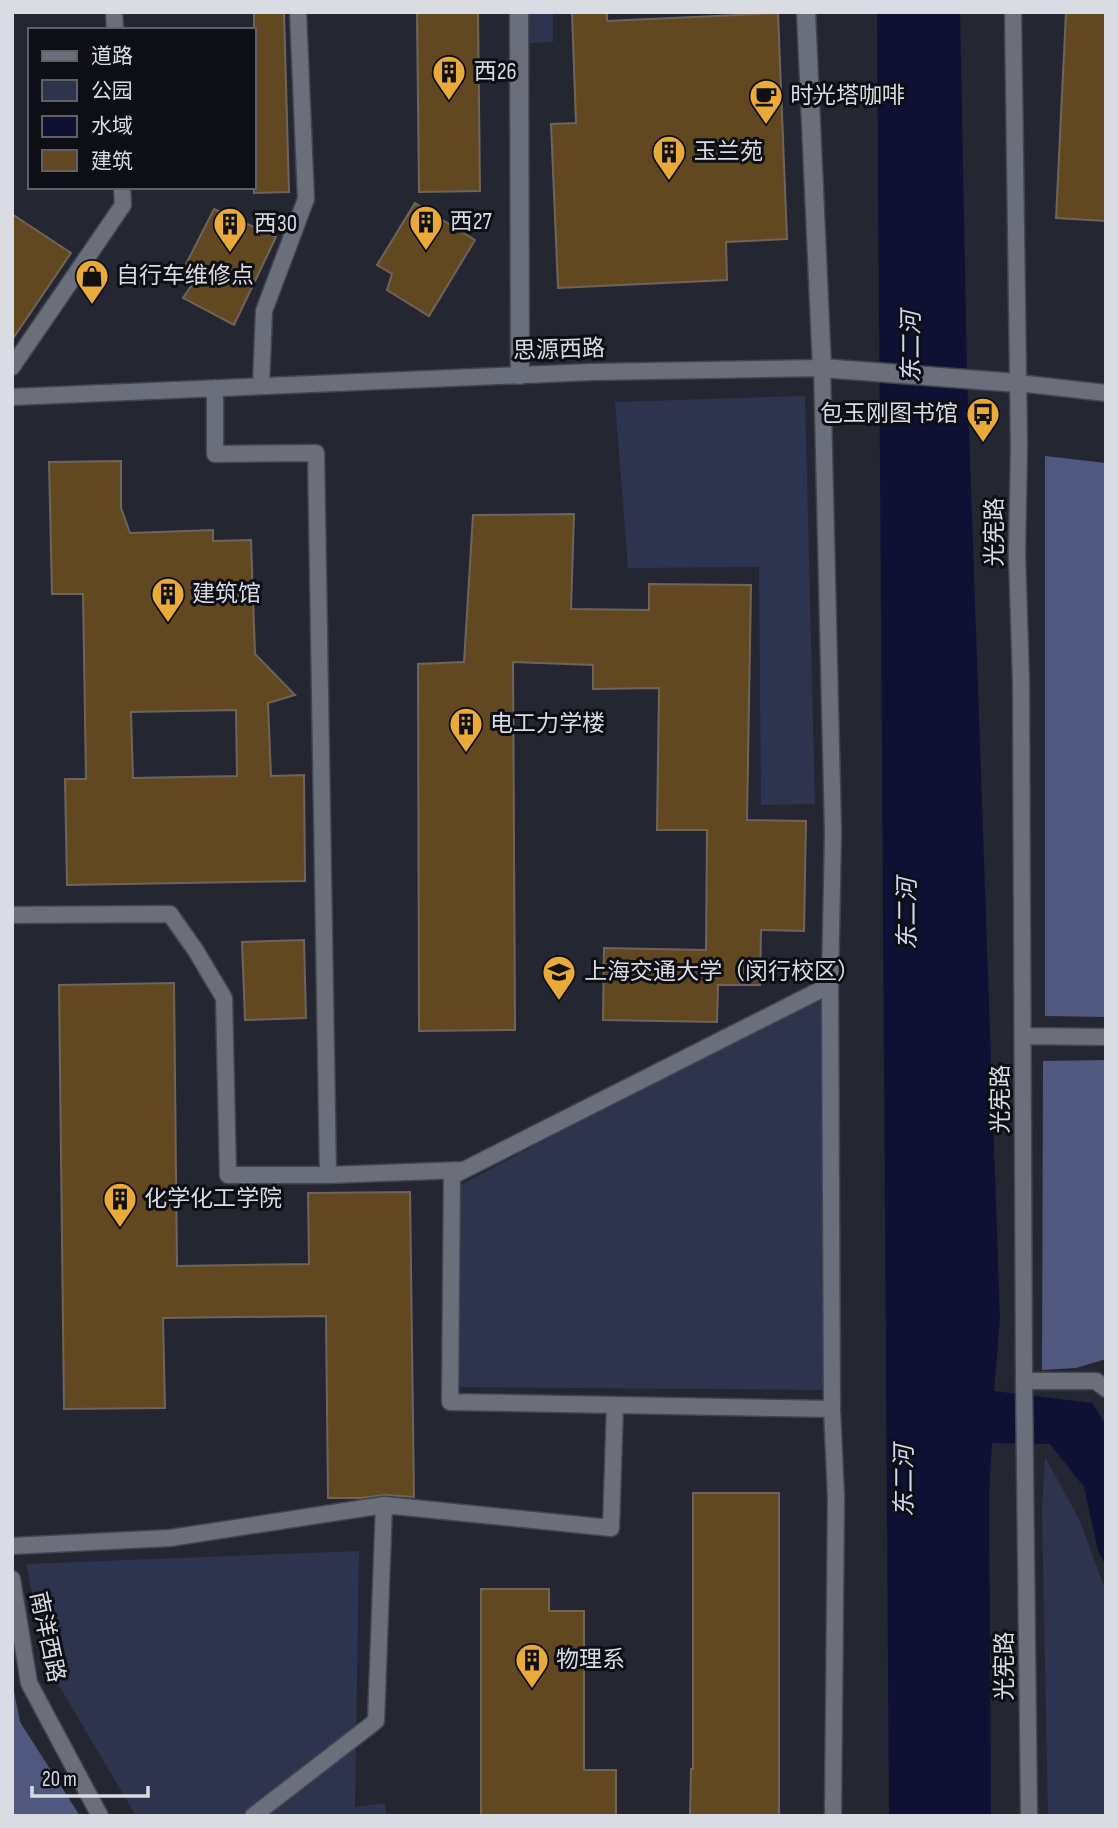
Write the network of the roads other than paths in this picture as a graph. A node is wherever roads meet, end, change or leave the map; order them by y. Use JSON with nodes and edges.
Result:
{"nodes":[{"id":1,"x":298,"y":12,"type":"edge"},
{"id":2,"x":519,"y":12,"type":"edge"},
{"id":3,"x":806,"y":12,"type":"edge"},
{"id":4,"x":1013,"y":12,"type":"edge"},
{"id":5,"x":122,"y":189,"type":"edge"},
{"id":6,"x":12,"y":367,"type":"edge"},
{"id":7,"x":822,"y":368,"type":"junction"},
{"id":8,"x":520,"y":375,"type":"junction"},
{"id":9,"x":1018,"y":383,"type":"junction"},
{"id":10,"x":261,"y":386,"type":"junction"},
{"id":11,"x":215,"y":388,"type":"junction"},
{"id":12,"x":1106,"y":393,"type":"edge"},
{"id":13,"x":12,"y":397,"type":"edge"},
{"id":14,"x":12,"y":915,"type":"edge"},
{"id":15,"x":830,"y":985,"type":"junction"},
{"id":16,"x":1024,"y":1036,"type":"junction"},
{"id":17,"x":1106,"y":1037,"type":"edge"},
{"id":18,"x":463,"y":1170,"type":"junction"},
{"id":19,"x":328,"y":1175,"type":"junction"},
{"id":20,"x":1024,"y":1381,"type":"junction"},
{"id":21,"x":1106,"y":1388,"type":"edge"},
{"id":22,"x":615,"y":1405,"type":"junction"},
{"id":23,"x":832,"y":1409,"type":"junction"},
{"id":24,"x":384,"y":1505,"type":"junction"},
{"id":25,"x":12,"y":1546,"type":"edge"},
{"id":26,"x":12,"y":1579,"type":"edge"},
{"id":27,"x":100,"y":1816,"type":"edge"},
{"id":28,"x":253,"y":1816,"type":"edge"},
{"id":29,"x":833,"y":1816,"type":"edge"},
{"id":30,"x":1029,"y":1816,"type":"edge"}],
"edges":[{"from":1,"to":10,"type":"lane"},
{"from":2,"to":8,"type":"street"},
{"from":3,"to":7,"type":"street"},
{"from":4,"to":9,"type":"lane","name":"光宪路"},
{"from":5,"to":6,"type":"lane"},
{"from":7,"to":8,"type":"lane","name":"思源西路"},
{"from":7,"to":9,"type":"street","name":"思源西路"},
{"from":7,"to":15,"type":"lane"},
{"from":8,"to":10,"type":"lane","name":"思源西路"},
{"from":9,"to":12,"type":"lane","name":"思源西路"},
{"from":9,"to":16,"type":"lane","name":"光宪路"},
{"from":10,"to":11,"type":"lane","name":"思源西路"},
{"from":11,"to":13,"type":"lane","name":"思源西路"},
{"from":11,"to":19,"type":"lane"},
{"from":14,"to":19,"type":"lane"},
{"from":15,"to":18,"type":"lane"},
{"from":15,"to":23,"type":"lane"},
{"from":16,"to":17,"type":"lane"},
{"from":16,"to":20,"type":"lane","name":"光宪路"},
{"from":18,"to":19,"type":"lane"},
{"from":18,"to":22,"type":"lane"},
{"from":20,"to":21,"type":"lane"},
{"from":20,"to":30,"type":"lane","name":"光宪路"},
{"from":22,"to":23,"type":"lane"},
{"from":22,"to":24,"type":"lane"},
{"from":23,"to":29,"type":"lane"},
{"from":24,"to":25,"type":"lane"},
{"from":24,"to":28,"type":"lane"},
{"from":26,"to":27,"type":"lane","name":"南洋西路"}]}
